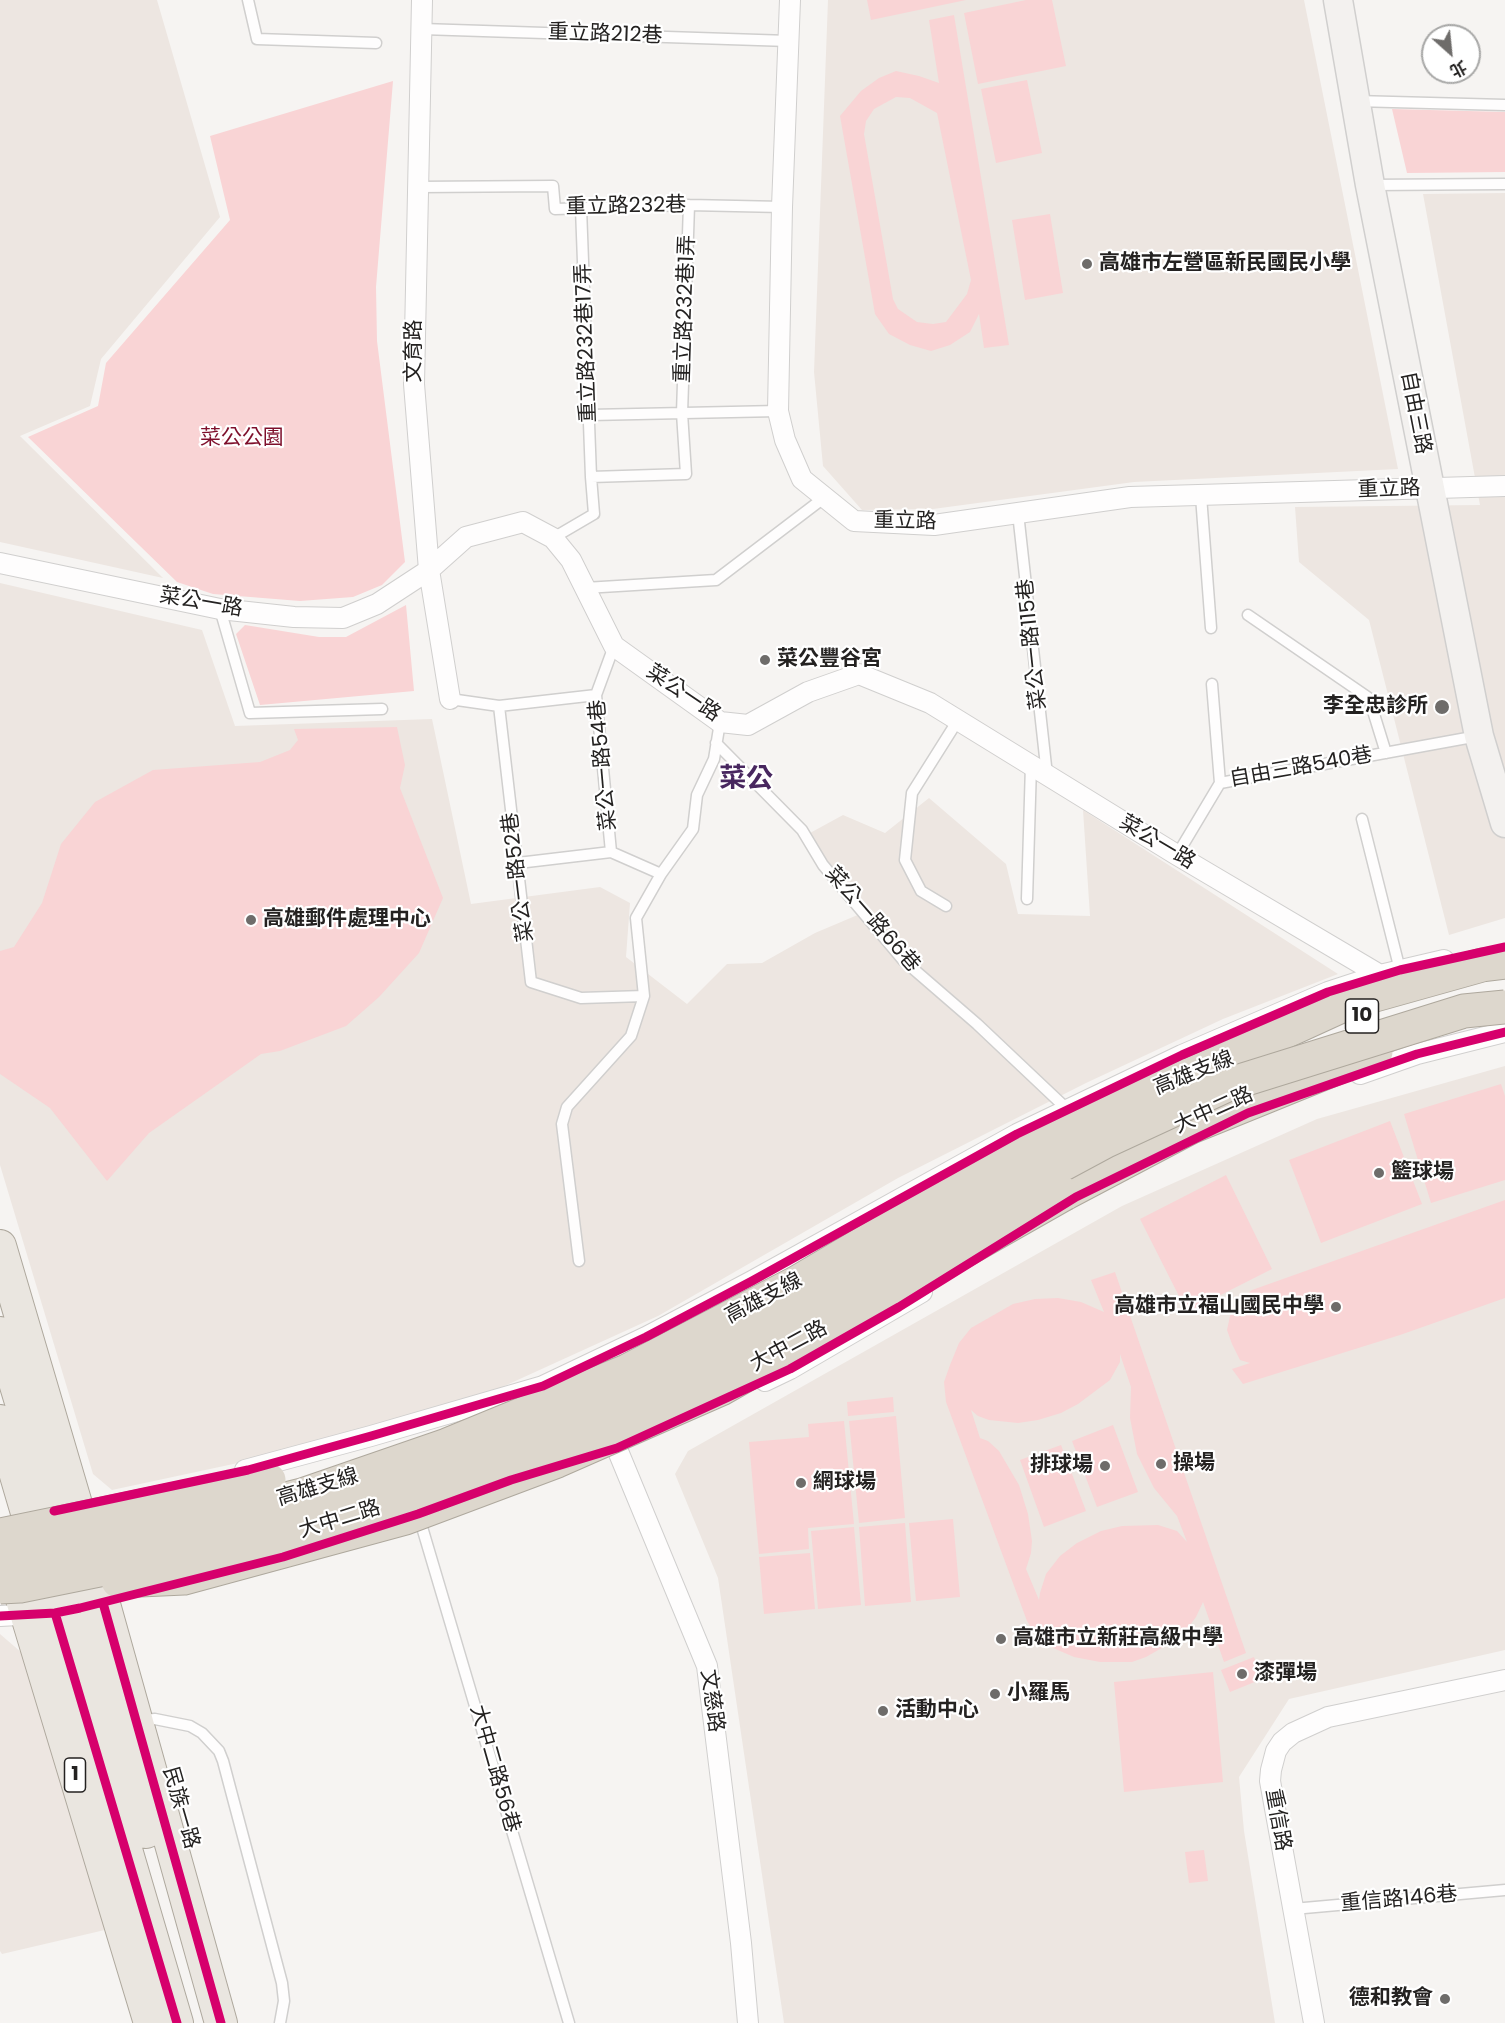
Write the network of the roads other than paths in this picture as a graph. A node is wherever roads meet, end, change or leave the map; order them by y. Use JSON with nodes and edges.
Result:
{"nodes":[{"id":1,"x":248,"y":0,"type":"edge"},
{"id":2,"x":422,"y":0,"type":"edge"},
{"id":3,"x":790,"y":0,"type":"edge"},
{"id":4,"x":1338,"y":0,"type":"edge"},
{"id":5,"x":422,"y":29,"type":"junction"},
{"id":6,"x":789,"y":41,"type":"junction"},
{"id":7,"x":376,"y":43,"type":"dead end"},
{"id":8,"x":1354,"y":101,"type":"junction"},
{"id":9,"x":1505,"y":105,"type":"edge"},
{"id":10,"x":1505,"y":184,"type":"edge"},
{"id":11,"x":1370,"y":185,"type":"junction"},
{"id":12,"x":418,"y":187,"type":"junction"},
{"id":13,"x":689,"y":205,"type":"junction"},
{"id":14,"x":782,"y":207,"type":"junction"},
{"id":15,"x":581,"y":208,"type":"junction"},
{"id":16,"x":778,"y":411,"type":"junction"},
{"id":17,"x":682,"y":413,"type":"junction"},
{"id":18,"x":590,"y":415,"type":"junction"},
{"id":19,"x":591,"y":477,"type":"junction"},
{"id":20,"x":1505,"y":486,"type":"edge"},
{"id":21,"x":1430,"y":488,"type":"junction"},
{"id":22,"x":1201,"y":496,"type":"junction"},
{"id":23,"x":825,"y":497,"type":"junction"},
{"id":24,"x":1018,"y":513,"type":"junction"},
{"id":25,"x":553,"y":538,"type":"junction"},
{"id":26,"x":0,"y":563,"type":"edge"},
{"id":27,"x":429,"y":570,"type":"junction"},
{"id":28,"x":585,"y":588,"type":"junction"},
{"id":29,"x":220,"y":609,"type":"junction"},
{"id":30,"x":1248,"y":615,"type":"dead end"},
{"id":31,"x":1211,"y":628,"type":"dead end"},
{"id":32,"x":614,"y":646,"type":"junction"},
{"id":33,"x":1212,"y":684,"type":"dead end"},
{"id":34,"x":596,"y":695,"type":"junction"},
{"id":35,"x":450,"y":699,"type":"joint"},
{"id":36,"x":499,"y":706,"type":"junction"},
{"id":37,"x":382,"y":709,"type":"dead end"},
{"id":38,"x":958,"y":720,"type":"junction"},
{"id":39,"x":720,"y":722,"type":"junction"},
{"id":40,"x":1479,"y":736,"type":"junction"},
{"id":41,"x":716,"y":743,"type":"junction"},
{"id":42,"x":1386,"y":753,"type":"junction"},
{"id":43,"x":1039,"y":770,"type":"junction"},
{"id":44,"x":1220,"y":783,"type":"junction"},
{"id":45,"x":1362,"y":819,"type":"dead end"},
{"id":46,"x":1505,"y":823,"type":"edge"},
{"id":47,"x":611,"y":852,"type":"junction"},
{"id":48,"x":1177,"y":855,"type":"junction"},
{"id":49,"x":518,"y":863,"type":"junction"},
{"id":50,"x":661,"y":874,"type":"junction"},
{"id":51,"x":1027,"y":899,"type":"dead end"},
{"id":52,"x":946,"y":906,"type":"dead end"},
{"id":53,"x":1505,"y":947,"type":"edge"},
{"id":54,"x":1505,"y":962,"type":"edge"},
{"id":55,"x":1400,"y":970,"type":"junction"},
{"id":56,"x":1380,"y":975,"type":"junction"},
{"id":57,"x":1505,"y":978,"type":"edge"},
{"id":58,"x":644,"y":996,"type":"junction"},
{"id":59,"x":1505,"y":1007,"type":"edge"},
{"id":60,"x":1505,"y":1015,"type":"edge"},
{"id":61,"x":1432,"y":1030,"type":"junction"},
{"id":62,"x":1505,"y":1032,"type":"edge"},
{"id":63,"x":1221,"y":1061,"type":"junction"},
{"id":64,"x":1068,"y":1110,"type":"junction"},
{"id":65,"x":0,"y":1246,"type":"edge"},
{"id":66,"x":579,"y":1262,"type":"dead end"},
{"id":67,"x":0,"y":1333,"type":"edge"},
{"id":68,"x":582,"y":1367,"type":"junction"},
{"id":69,"x":0,"y":1421,"type":"edge"},
{"id":70,"x":608,"y":1427,"type":"junction"},
{"id":71,"x":447,"y":1445,"type":"junction"},
{"id":72,"x":617,"y":1448,"type":"junction"},
{"id":73,"x":512,"y":1480,"type":"junction"},
{"id":74,"x":418,"y":1514,"type":"junction"},
{"id":75,"x":32,"y":1516,"type":"edge"},
{"id":76,"x":0,"y":1535,"type":"edge"},
{"id":77,"x":0,"y":1560,"type":"edge"},
{"id":78,"x":41,"y":1604,"type":"edge"},
{"id":79,"x":1505,"y":1680,"type":"edge"},
{"id":80,"x":137,"y":1720,"type":"junction"},
{"id":81,"x":1505,"y":1890,"type":"edge"},
{"id":82,"x":1293,"y":1909,"type":"junction"},
{"id":83,"x":150,"y":2023,"type":"edge"},
{"id":84,"x":177,"y":2023,"type":"edge"},
{"id":85,"x":203,"y":2023,"type":"edge"},
{"id":86,"x":221,"y":2023,"type":"edge"},
{"id":87,"x":280,"y":2023,"type":"edge"},
{"id":88,"x":569,"y":2023,"type":"edge"},
{"id":89,"x":748,"y":2023,"type":"edge"},
{"id":90,"x":1314,"y":2023,"type":"edge"}],
"edges":[{"from":1,"to":7,"type":"lane"},
{"from":2,"to":5,"type":"street","name":"文育路"},
{"from":3,"to":6,"type":"street","name":"重立路"},
{"from":4,"to":8,"type":"street","name":"自由三路"},
{"from":5,"to":6,"type":"lane","name":"重立路212巷"},
{"from":5,"to":12,"type":"street","name":"文育路"},
{"from":6,"to":14,"type":"street","name":"重立路"},
{"from":8,"to":9,"type":"lane"},
{"from":8,"to":11,"type":"street","name":"自由三路"},
{"from":10,"to":11,"type":"lane"},
{"from":11,"to":21,"type":"street","name":"自由三路"},
{"from":12,"to":15,"type":"lane","name":"重立路232巷"},
{"from":12,"to":27,"type":"street","name":"文育路"},
{"from":13,"to":14,"type":"lane","name":"重立路232巷"},
{"from":13,"to":15,"type":"lane","name":"重立路232巷"},
{"from":13,"to":17,"type":"lane","name":"重立路232巷1弄"},
{"from":14,"to":16,"type":"street","name":"重立路"},
{"from":15,"to":18,"type":"lane","name":"重立路232巷17弄"},
{"from":16,"to":17,"type":"lane"},
{"from":16,"to":23,"type":"street","name":"重立路"},
{"from":17,"to":18,"type":"lane"},
{"from":17,"to":19,"type":"lane","name":"重立路232巷1弄"},
{"from":18,"to":19,"type":"lane","name":"重立路232巷17弄"},
{"from":19,"to":25,"type":"lane","name":"重立路232巷17弄"},
{"from":20,"to":21,"type":"street","name":"重立路"},
{"from":21,"to":22,"type":"street","name":"重立路"},
{"from":21,"to":40,"type":"street","name":"自由三路"},
{"from":22,"to":24,"type":"street","name":"重立路"},
{"from":22,"to":31,"type":"lane"},
{"from":23,"to":24,"type":"street","name":"重立路"},
{"from":23,"to":28,"type":"lane"},
{"from":24,"to":43,"type":"lane","name":"菜公一路115巷"},
{"from":25,"to":27,"type":"street","name":"菜公一路"},
{"from":25,"to":28,"type":"street","name":"菜公一路"},
{"from":26,"to":29,"type":"street","name":"菜公一路"},
{"from":27,"to":29,"type":"street","name":"菜公一路"},
{"from":27,"to":35,"type":"street","name":"文育路"},
{"from":28,"to":32,"type":"street","name":"菜公一路"},
{"from":29,"to":37,"type":"lane"},
{"from":30,"to":42,"type":"lane"},
{"from":32,"to":34,"type":"lane","name":"菜公一路54巷"},
{"from":32,"to":39,"type":"street","name":"菜公一路"},
{"from":33,"to":44,"type":"lane","name":"自由三路540巷"},
{"from":34,"to":36,"type":"lane"},
{"from":34,"to":47,"type":"lane","name":"菜公一路54巷"},
{"from":35,"to":36,"type":"lane"},
{"from":36,"to":49,"type":"lane","name":"菜公一路52巷"},
{"from":38,"to":39,"type":"street","name":"菜公一路"},
{"from":38,"to":43,"type":"street","name":"菜公一路"},
{"from":38,"to":52,"type":"lane"},
{"from":39,"to":41,"type":"lane"},
{"from":40,"to":42,"type":"lane","name":"自由三路540巷"},
{"from":40,"to":46,"type":"street","name":"自由三路"},
{"from":41,"to":50,"type":"lane"},
{"from":41,"to":64,"type":"lane","name":"菜公一路66巷"},
{"from":42,"to":44,"type":"lane","name":"自由三路540巷"},
{"from":43,"to":48,"type":"street","name":"菜公一路"},
{"from":43,"to":51,"type":"lane","name":"菜公一路115巷"},
{"from":44,"to":48,"type":"lane"},
{"from":45,"to":55,"type":"lane"},
{"from":47,"to":49,"type":"lane"},
{"from":47,"to":50,"type":"lane"},
{"from":48,"to":56,"type":"street","name":"菜公一路"},
{"from":49,"to":58,"type":"lane","name":"菜公一路52巷"},
{"from":50,"to":58,"type":"lane"},
{"from":53,"to":55,"type":"street"},
{"from":54,"to":63,"type":"highway"},
{"from":55,"to":56,"type":"street"},
{"from":56,"to":64,"type":"street"},
{"from":57,"to":63,"type":"highway","name":"高雄支線","number":"10"},
{"from":58,"to":66,"type":"lane"},
{"from":59,"to":78,"type":"highway","name":"高雄支線","number":"10","bridge":true},
{"from":60,"to":61,"type":"street","name":"大中二路"},
{"from":61,"to":70,"type":"street","name":"大中二路"},
{"from":61,"to":78,"type":"highway","bridge":true},
{"from":62,"to":72,"type":"street","name":"大中二路"},
{"from":63,"to":71,"type":"highway","name":"高雄支線","number":"10","bridge":true},
{"from":64,"to":68,"type":"street"},
{"from":65,"to":75,"type":"main road","name":"民族一路","number":"1"},
{"from":67,"to":75,"type":"main road","name":"民族一路","number":"1"},
{"from":68,"to":70,"type":"street","name":"文慈路"},
{"from":68,"to":75,"type":"street"},
{"from":69,"to":75,"type":"main road","name":"民族一路","number":"1"},
{"from":70,"to":72,"type":"street","name":"文慈路"},
{"from":70,"to":73,"type":"street","name":"大中二路"},
{"from":71,"to":76,"type":"highway","bridge":true},
{"from":71,"to":77,"type":"highway","name":"高雄支線","number":"10","bridge":true},
{"from":72,"to":73,"type":"street","name":"大中二路"},
{"from":72,"to":89,"type":"street","name":"文慈路"},
{"from":73,"to":74,"type":"street","name":"大中二路"},
{"from":74,"to":78,"type":"street","name":"大中二路"},
{"from":74,"to":88,"type":"lane","name":"大中二路56巷"},
{"from":75,"to":78,"type":"main road","name":"民族一路","number":"1"},
{"from":75,"to":78,"type":"main road","name":"民族一路","number":"1"},
{"from":78,"to":80,"type":"main road","name":"民族一路","number":"1"},
{"from":78,"to":83,"type":"main road","name":"民族一路","number":"1"},
{"from":78,"to":84,"type":"main road","name":"民族一路","number":"1"},
{"from":78,"to":85,"type":"main road","name":"民族一路","number":"1"},
{"from":79,"to":82,"type":"street","name":"重信路"},
{"from":80,"to":86,"type":"main road","name":"民族一路","number":"1"},
{"from":80,"to":87,"type":"lane"},
{"from":81,"to":82,"type":"lane","name":"重信路146巷"},
{"from":82,"to":90,"type":"street","name":"重信路"}]}
